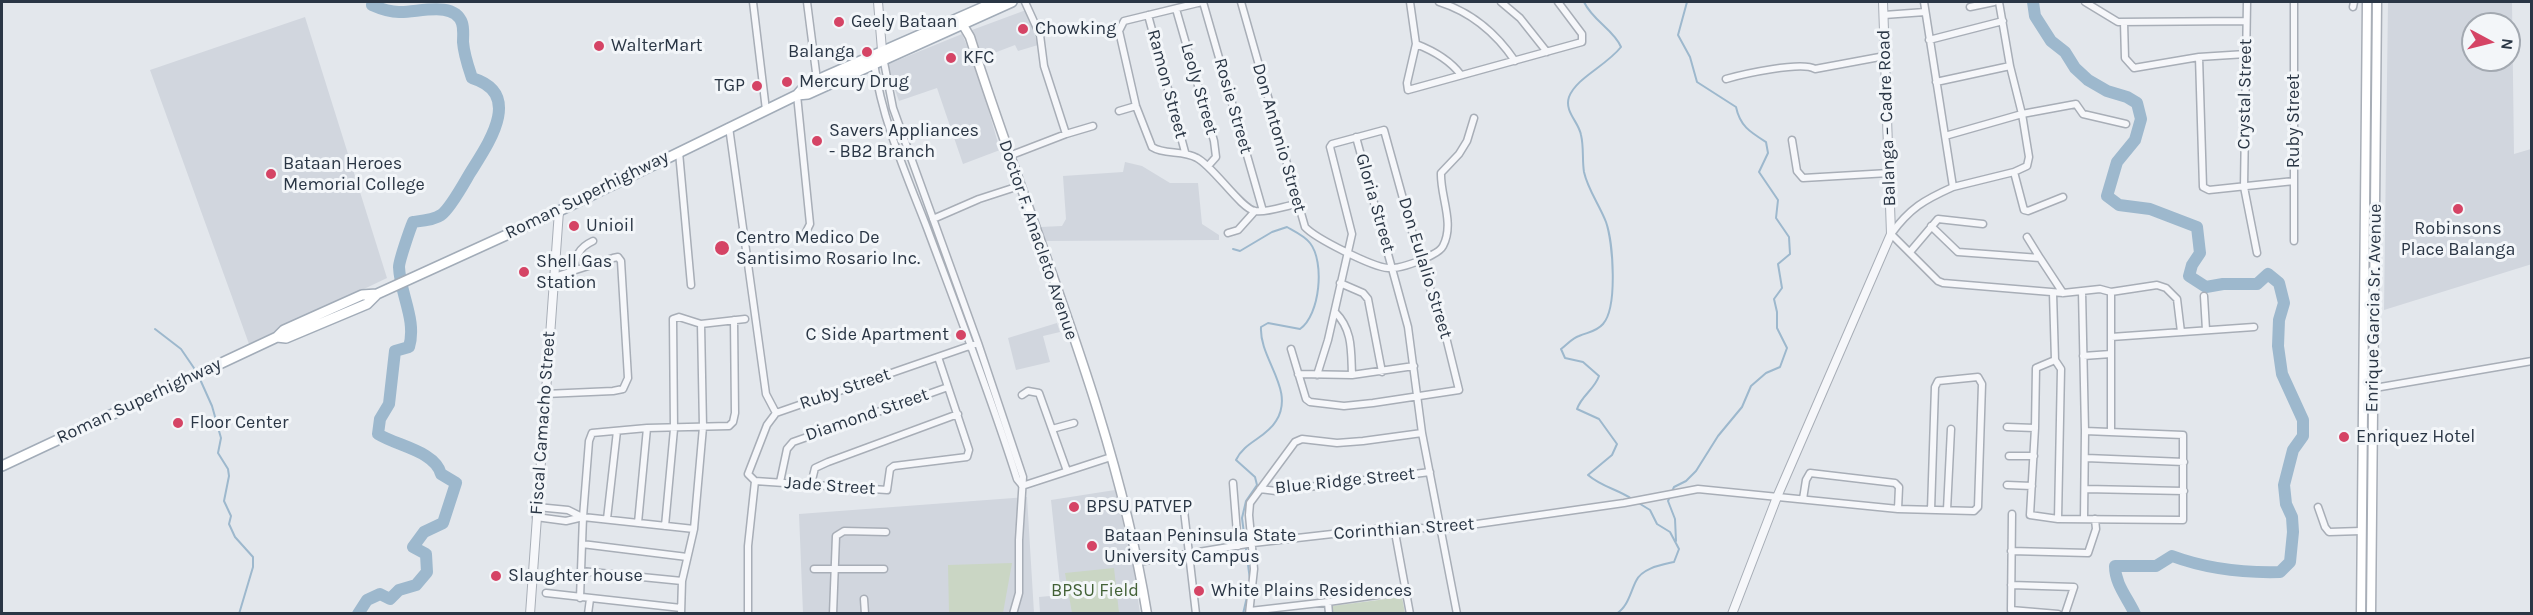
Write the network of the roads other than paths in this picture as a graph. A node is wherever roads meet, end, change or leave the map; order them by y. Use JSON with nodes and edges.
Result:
{"nodes":[{"id":1,"x":753,"y":2,"type":"edge"},
{"id":2,"x":807,"y":2,"type":"edge"},
{"id":3,"x":878,"y":2,"type":"edge"},
{"id":4,"x":995,"y":2,"type":"edge"},
{"id":5,"x":1012,"y":2,"type":"edge"},
{"id":6,"x":1025,"y":2,"type":"edge"},
{"id":7,"x":1202,"y":2,"type":"edge"},
{"id":8,"x":1241,"y":2,"type":"edge"},
{"id":9,"x":1410,"y":2,"type":"edge"},
{"id":10,"x":1439,"y":2,"type":"edge"},
{"id":11,"x":1501,"y":2,"type":"edge"},
{"id":12,"x":1558,"y":2,"type":"edge"},
{"id":13,"x":1883,"y":2,"type":"edge"},
{"id":14,"x":1924,"y":2,"type":"edge"},
{"id":15,"x":1994,"y":2,"type":"edge"},
{"id":16,"x":1999,"y":2,"type":"edge"},
{"id":17,"x":2085,"y":2,"type":"edge"},
{"id":18,"x":2247,"y":2,"type":"edge"},
{"id":19,"x":2294,"y":2,"type":"edge"},
{"id":20,"x":2367,"y":2,"type":"edge"},
{"id":21,"x":2377,"y":2,"type":"edge"},
{"id":22,"x":1970,"y":7,"type":"dead end"},
{"id":23,"x":1176,"y":9,"type":"junction"},
{"id":24,"x":1925,"y":12,"type":"junction"},
{"id":25,"x":1148,"y":15,"type":"junction"},
{"id":26,"x":1884,"y":15,"type":"junction"},
{"id":27,"x":961,"y":20,"type":"junction"},
{"id":28,"x":2003,"y":21,"type":"junction"},
{"id":29,"x":2246,"y":21,"type":"junction"},
{"id":30,"x":2124,"y":22,"type":"junction"},
{"id":31,"x":1929,"y":40,"type":"junction"},
{"id":32,"x":1416,"y":44,"type":"junction"},
{"id":33,"x":1547,"y":52,"type":"junction"},
{"id":34,"x":2246,"y":54,"type":"junction"},
{"id":35,"x":1885,"y":56,"type":"junction"},
{"id":36,"x":879,"y":57,"type":"junction"},
{"id":37,"x":2199,"y":57,"type":"junction"},
{"id":38,"x":1515,"y":61,"type":"junction"},
{"id":39,"x":2010,"y":66,"type":"junction"},
{"id":40,"x":1461,"y":75,"type":"junction"},
{"id":41,"x":1726,"y":79,"type":"dead end"},
{"id":42,"x":818,"y":80,"type":"junction"},
{"id":43,"x":1936,"y":82,"type":"junction"},
{"id":44,"x":797,"y":95,"type":"junction"},
{"id":45,"x":890,"y":99,"type":"junction"},
{"id":46,"x":882,"y":102,"type":"junction"},
{"id":47,"x":1136,"y":106,"type":"junction"},
{"id":48,"x":766,"y":110,"type":"junction"},
{"id":49,"x":1119,"y":111,"type":"dead end"},
{"id":50,"x":2022,"y":114,"type":"junction"},
{"id":51,"x":1474,"y":118,"type":"dead end"},
{"id":52,"x":2126,"y":124,"type":"dead end"},
{"id":53,"x":1093,"y":126,"type":"dead end"},
{"id":54,"x":729,"y":128,"type":"junction"},
{"id":55,"x":1066,"y":134,"type":"junction"},
{"id":56,"x":1945,"y":136,"type":"junction"},
{"id":57,"x":1356,"y":137,"type":"junction"},
{"id":58,"x":1792,"y":140,"type":"dead end"},
{"id":59,"x":679,"y":151,"type":"junction"},
{"id":60,"x":1185,"y":152,"type":"junction"},
{"id":61,"x":1009,"y":156,"type":"junction"},
{"id":62,"x":1208,"y":166,"type":"junction"},
{"id":63,"x":2014,"y":172,"type":"junction"},
{"id":64,"x":1889,"y":173,"type":"junction"},
{"id":65,"x":2294,"y":181,"type":"junction"},
{"id":66,"x":1019,"y":186,"type":"junction"},
{"id":67,"x":1953,"y":187,"type":"junction"},
{"id":68,"x":2244,"y":187,"type":"junction"},
{"id":69,"x":2063,"y":197,"type":"dead end"},
{"id":70,"x":1296,"y":204,"type":"junction"},
{"id":71,"x":1255,"y":211,"type":"junction"},
{"id":72,"x":1263,"y":211,"type":"junction"},
{"id":73,"x":555,"y":213,"type":"junction"},
{"id":74,"x":933,"y":219,"type":"junction"},
{"id":75,"x":1983,"y":224,"type":"dead end"},
{"id":76,"x":1931,"y":226,"type":"junction"},
{"id":77,"x":1228,"y":233,"type":"dead end"},
{"id":78,"x":1891,"y":234,"type":"junction"},
{"id":79,"x":804,"y":236,"type":"dead end"},
{"id":80,"x":2027,"y":237,"type":"dead end"},
{"id":81,"x":593,"y":241,"type":"dead end"},
{"id":82,"x":2294,"y":241,"type":"dead end"},
{"id":83,"x":1347,"y":252,"type":"junction"},
{"id":84,"x":1910,"y":252,"type":"junction"},
{"id":85,"x":2257,"y":253,"type":"dead end"},
{"id":86,"x":2040,"y":258,"type":"junction"},
{"id":87,"x":1420,"y":260,"type":"junction"},
{"id":88,"x":1392,"y":268,"type":"junction"},
{"id":89,"x":574,"y":271,"type":"junction"},
{"id":90,"x":952,"y":271,"type":"junction"},
{"id":91,"x":944,"y":273,"type":"junction"},
{"id":92,"x":554,"y":277,"type":"junction"},
{"id":93,"x":1340,"y":283,"type":"junction"},
{"id":94,"x":691,"y":285,"type":"dead end"},
{"id":95,"x":2082,"y":291,"type":"junction"},
{"id":96,"x":2111,"y":292,"type":"junction"},
{"id":97,"x":2053,"y":293,"type":"junction"},
{"id":98,"x":2063,"y":293,"type":"junction"},
{"id":99,"x":2204,"y":296,"type":"dead end"},
{"id":100,"x":1335,"y":312,"type":"junction"},
{"id":101,"x":745,"y":319,"type":"dead end"},
{"id":102,"x":734,"y":320,"type":"junction"},
{"id":103,"x":701,"y":324,"type":"junction"},
{"id":104,"x":2254,"y":327,"type":"dead end"},
{"id":105,"x":2206,"y":330,"type":"junction"},
{"id":106,"x":2181,"y":332,"type":"junction"},
{"id":107,"x":2111,"y":337,"type":"junction"},
{"id":108,"x":978,"y":343,"type":"junction"},
{"id":109,"x":970,"y":346,"type":"junction"},
{"id":110,"x":1291,"y":349,"type":"dead end"},
{"id":111,"x":2111,"y":354,"type":"junction"},
{"id":112,"x":2083,"y":356,"type":"junction"},
{"id":113,"x":938,"y":357,"type":"junction"},
{"id":114,"x":2055,"y":360,"type":"junction"},
{"id":115,"x":2532,"y":361,"type":"edge"},
{"id":116,"x":1414,"y":366,"type":"junction"},
{"id":117,"x":1382,"y":372,"type":"junction"},
{"id":118,"x":1298,"y":374,"type":"junction"},
{"id":119,"x":1317,"y":375,"type":"junction"},
{"id":120,"x":1352,"y":375,"type":"junction"},
{"id":121,"x":948,"y":387,"type":"junction"},
{"id":122,"x":2373,"y":389,"type":"junction"},
{"id":123,"x":2363,"y":390,"type":"junction"},
{"id":124,"x":545,"y":394,"type":"junction"},
{"id":125,"x":1022,"y":395,"type":"dead end"},
{"id":126,"x":1417,"y":397,"type":"junction"},
{"id":127,"x":776,"y":414,"type":"junction"},
{"id":128,"x":958,"y":414,"type":"junction"},
{"id":129,"x":1074,"y":423,"type":"dead end"},
{"id":130,"x":703,"y":427,"type":"junction"},
{"id":131,"x":2007,"y":427,"type":"dead end"},
{"id":132,"x":647,"y":428,"type":"junction"},
{"id":133,"x":2035,"y":428,"type":"junction"},
{"id":134,"x":674,"y":429,"type":"junction"},
{"id":135,"x":1052,"y":429,"type":"junction"},
{"id":136,"x":1951,"y":429,"type":"dead end"},
{"id":137,"x":617,"y":431,"type":"junction"},
{"id":138,"x":2085,"y":431,"type":"junction"},
{"id":139,"x":2111,"y":432,"type":"junction"},
{"id":140,"x":1422,"y":433,"type":"junction"},
{"id":141,"x":2009,"y":456,"type":"dead end"},
{"id":142,"x":2034,"y":456,"type":"junction"},
{"id":143,"x":1111,"y":457,"type":"junction"},
{"id":144,"x":2086,"y":458,"type":"junction"},
{"id":145,"x":2184,"y":462,"type":"junction"},
{"id":146,"x":2,"y":466,"type":"edge"},
{"id":147,"x":1067,"y":471,"type":"junction"},
{"id":148,"x":1430,"y":472,"type":"junction"},
{"id":149,"x":755,"y":481,"type":"junction"},
{"id":150,"x":780,"y":482,"type":"junction"},
{"id":151,"x":1233,"y":483,"type":"dead end"},
{"id":152,"x":811,"y":484,"type":"junction"},
{"id":153,"x":2007,"y":485,"type":"dead end"},
{"id":154,"x":1022,"y":486,"type":"junction"},
{"id":155,"x":2032,"y":486,"type":"junction"},
{"id":156,"x":1260,"y":489,"type":"junction"},
{"id":157,"x":2085,"y":489,"type":"junction"},
{"id":158,"x":2184,"y":491,"type":"junction"},
{"id":159,"x":1777,"y":497,"type":"junction"},
{"id":160,"x":1803,"y":499,"type":"junction"},
{"id":161,"x":1183,"y":501,"type":"dead end"},
{"id":162,"x":537,"y":507,"type":"junction"},
{"id":163,"x":2318,"y":507,"type":"dead end"},
{"id":164,"x":1898,"y":509,"type":"junction"},
{"id":165,"x":1931,"y":510,"type":"junction"},
{"id":166,"x":1947,"y":510,"type":"junction"},
{"id":167,"x":2012,"y":514,"type":"dead end"},
{"id":168,"x":536,"y":517,"type":"junction"},
{"id":169,"x":583,"y":517,"type":"junction"},
{"id":170,"x":607,"y":519,"type":"junction"},
{"id":171,"x":2058,"y":519,"type":"junction"},
{"id":172,"x":2084,"y":519,"type":"junction"},
{"id":173,"x":2095,"y":519,"type":"junction"},
{"id":174,"x":638,"y":523,"type":"junction"},
{"id":175,"x":665,"y":526,"type":"junction"},
{"id":176,"x":1394,"y":526,"type":"junction"},
{"id":177,"x":694,"y":529,"type":"junction"},
{"id":178,"x":1442,"y":529,"type":"junction"},
{"id":179,"x":886,"y":531,"type":"dead end"},
{"id":180,"x":2361,"y":531,"type":"junction"},
{"id":181,"x":582,"y":544,"type":"junction"},
{"id":182,"x":1245,"y":544,"type":"junction"},
{"id":183,"x":2011,"y":551,"type":"junction"},
{"id":184,"x":1189,"y":554,"type":"junction"},
{"id":185,"x":687,"y":557,"type":"junction"},
{"id":186,"x":1138,"y":562,"type":"junction"},
{"id":187,"x":814,"y":569,"type":"dead end"},
{"id":188,"x":835,"y":569,"type":"junction"},
{"id":189,"x":884,"y":569,"type":"dead end"},
{"id":190,"x":580,"y":571,"type":"junction"},
{"id":191,"x":682,"y":581,"type":"junction"},
{"id":192,"x":2011,"y":585,"type":"junction"},
{"id":193,"x":1405,"y":591,"type":"junction"},
{"id":194,"x":546,"y":593,"type":"dead end"},
{"id":195,"x":580,"y":598,"type":"junction"},
{"id":196,"x":590,"y":599,"type":"junction"},
{"id":197,"x":864,"y":599,"type":"dead end"},
{"id":198,"x":1328,"y":602,"type":"junction"},
{"id":199,"x":681,"y":611,"type":"edge"},
{"id":200,"x":1250,"y":612,"type":"edge"},
{"id":201,"x":530,"y":614,"type":"edge"},
{"id":202,"x":588,"y":614,"type":"edge"},
{"id":203,"x":747,"y":614,"type":"edge"},
{"id":204,"x":833,"y":614,"type":"edge"},
{"id":205,"x":865,"y":614,"type":"edge"},
{"id":206,"x":1013,"y":614,"type":"edge"},
{"id":207,"x":1147,"y":614,"type":"edge"},
{"id":208,"x":1196,"y":614,"type":"edge"},
{"id":209,"x":1329,"y":614,"type":"edge"},
{"id":210,"x":1410,"y":614,"type":"edge"},
{"id":211,"x":1457,"y":614,"type":"edge"},
{"id":212,"x":1732,"y":614,"type":"edge"},
{"id":213,"x":2058,"y":614,"type":"edge"},
{"id":214,"x":2065,"y":614,"type":"edge"},
{"id":215,"x":2361,"y":614,"type":"edge"},
{"id":216,"x":2371,"y":614,"type":"edge"}],
"edges":[{"from":1,"to":48,"type":"street"},
{"from":2,"to":42,"type":"street"},
{"from":3,"to":36,"type":"street"},
{"from":4,"to":27,"type":"main road","name":"Roman Superhighway"},
{"from":5,"to":27,"type":"main road","name":"Roman Superhighway"},
{"from":6,"to":55,"type":"street"},
{"from":7,"to":23,"type":"street"},
{"from":7,"to":72,"type":"street","name":"Rosie Street"},
{"from":8,"to":70,"type":"street","name":"Don Antonio Street"},
{"from":9,"to":32,"type":"street"},
{"from":10,"to":38,"type":"street"},
{"from":11,"to":33,"type":"street"},
{"from":12,"to":33,"type":"street"},
{"from":13,"to":26,"type":"street","name":"Balanga – Cadre Road"},
{"from":14,"to":24,"type":"street"},
{"from":15,"to":22,"type":"street"},
{"from":16,"to":28,"type":"street"},
{"from":17,"to":30,"type":"street"},
{"from":18,"to":29,"type":"street","name":"Crystal Street"},
{"from":19,"to":65,"type":"street","name":"Ruby Street"},
{"from":20,"to":123,"type":"main road","name":"Enrique Garcia Sr. Avenue"},
{"from":21,"to":122,"type":"main road","name":"Enrique Garcia Sr. Avenue"},
{"from":23,"to":25,"type":"street"},
{"from":23,"to":62,"type":"street","name":"Leoly Street"},
{"from":24,"to":26,"type":"street"},
{"from":24,"to":31,"type":"street"},
{"from":25,"to":47,"type":"street"},
{"from":25,"to":60,"type":"street","name":"Ramon Street"},
{"from":26,"to":35,"type":"street","name":"Balanga – Cadre Road"},
{"from":27,"to":36,"type":"main road","name":"Roman Superhighway"},
{"from":27,"to":61,"type":"main road","name":"Doctor F. Anacleto Avenue"},
{"from":28,"to":31,"type":"street"},
{"from":28,"to":39,"type":"street"},
{"from":29,"to":30,"type":"street"},
{"from":29,"to":34,"type":"street","name":"Crystal Street"},
{"from":30,"to":37,"type":"street"},
{"from":31,"to":43,"type":"street"},
{"from":32,"to":40,"type":"street"},
{"from":32,"to":40,"type":"street"},
{"from":33,"to":38,"type":"street"},
{"from":34,"to":37,"type":"street"},
{"from":34,"to":68,"type":"street","name":"Crystal Street"},
{"from":35,"to":41,"type":"street"},
{"from":35,"to":64,"type":"street","name":"Balanga – Cadre Road"},
{"from":36,"to":42,"type":"main road","name":"Roman Superhighway"},
{"from":36,"to":44,"type":"main road","name":"Roman Superhighway"},
{"from":36,"to":45,"type":"street"},
{"from":36,"to":46,"type":"street"},
{"from":37,"to":68,"type":"street"},
{"from":38,"to":40,"type":"street"},
{"from":39,"to":43,"type":"street"},
{"from":39,"to":50,"type":"street"},
{"from":42,"to":44,"type":"main road","name":"Roman Superhighway"},
{"from":43,"to":56,"type":"street"},
{"from":44,"to":48,"type":"main road","name":"Roman Superhighway"},
{"from":44,"to":79,"type":"street"},
{"from":45,"to":46,"type":"street"},
{"from":45,"to":74,"type":"street"},
{"from":46,"to":91,"type":"street"},
{"from":47,"to":49,"type":"street"},
{"from":47,"to":60,"type":"street"},
{"from":48,"to":54,"type":"main road","name":"Roman Superhighway"},
{"from":50,"to":52,"type":"street"},
{"from":50,"to":56,"type":"street"},
{"from":50,"to":63,"type":"street"},
{"from":51,"to":87,"type":"street"},
{"from":53,"to":55,"type":"street"},
{"from":54,"to":59,"type":"main road","name":"Roman Superhighway"},
{"from":54,"to":127,"type":"street"},
{"from":55,"to":61,"type":"street"},
{"from":56,"to":67,"type":"street"},
{"from":57,"to":83,"type":"street","name":"Don Eulalio Street"},
{"from":57,"to":87,"type":"street","name":"Don Eulalio Street"},
{"from":57,"to":88,"type":"street","name":"Gloria Street"},
{"from":58,"to":64,"type":"street"},
{"from":59,"to":73,"type":"main road","name":"Roman Superhighway"},
{"from":59,"to":94,"type":"street"},
{"from":60,"to":62,"type":"street"},
{"from":61,"to":66,"type":"main road","name":"Doctor F. Anacleto Avenue"},
{"from":62,"to":71,"type":"street"},
{"from":63,"to":67,"type":"street"},
{"from":63,"to":69,"type":"street"},
{"from":64,"to":78,"type":"street","name":"Balanga – Cadre Road"},
{"from":65,"to":68,"type":"street"},
{"from":65,"to":82,"type":"street","name":"Ruby Street"},
{"from":66,"to":74,"type":"street"},
{"from":66,"to":143,"type":"main road","name":"Doctor F. Anacleto Avenue"},
{"from":67,"to":78,"type":"street"},
{"from":68,"to":85,"type":"street","name":"Crystal Street"},
{"from":70,"to":72,"type":"street"},
{"from":70,"to":83,"type":"street","name":"Don Antonio Street"},
{"from":71,"to":72,"type":"street"},
{"from":71,"to":77,"type":"street"},
{"from":73,"to":92,"type":"street","name":"Fiscal Camacho Street"},
{"from":73,"to":146,"type":"main road","name":"Roman Superhighway"},
{"from":74,"to":90,"type":"street"},
{"from":75,"to":76,"type":"street"},
{"from":76,"to":84,"type":"street"},
{"from":76,"to":86,"type":"street"},
{"from":78,"to":84,"type":"street"},
{"from":78,"to":159,"type":"street"},
{"from":80,"to":86,"type":"street"},
{"from":81,"to":89,"type":"street"},
{"from":83,"to":88,"type":"street","name":"Don Antonio Street"},
{"from":83,"to":93,"type":"street"},
{"from":84,"to":97,"type":"street"},
{"from":86,"to":98,"type":"street"},
{"from":87,"to":88,"type":"street"},
{"from":87,"to":126,"type":"street","name":"Don Eulalio Street"},
{"from":88,"to":116,"type":"street"},
{"from":89,"to":92,"type":"street"},
{"from":89,"to":124,"type":"street"},
{"from":90,"to":91,"type":"street"},
{"from":90,"to":108,"type":"street"},
{"from":91,"to":109,"type":"street"},
{"from":92,"to":124,"type":"street","name":"Fiscal Camacho Street"},
{"from":93,"to":100,"type":"street"},
{"from":93,"to":117,"type":"street"},
{"from":95,"to":96,"type":"street"},
{"from":95,"to":98,"type":"street"},
{"from":95,"to":112,"type":"street"},
{"from":96,"to":106,"type":"street"},
{"from":96,"to":107,"type":"street"},
{"from":97,"to":98,"type":"street"},
{"from":97,"to":114,"type":"street"},
{"from":99,"to":105,"type":"street"},
{"from":100,"to":119,"type":"street"},
{"from":100,"to":120,"type":"street"},
{"from":101,"to":102,"type":"street"},
{"from":102,"to":103,"type":"street"},
{"from":102,"to":130,"type":"street"},
{"from":103,"to":130,"type":"street"},
{"from":103,"to":134,"type":"street"},
{"from":104,"to":105,"type":"street"},
{"from":105,"to":106,"type":"street"},
{"from":106,"to":107,"type":"street"},
{"from":107,"to":111,"type":"street"},
{"from":108,"to":109,"type":"street","name":"Ruby Street"},
{"from":108,"to":154,"type":"street"},
{"from":109,"to":113,"type":"street","name":"Ruby Street"},
{"from":109,"to":154,"type":"street"},
{"from":110,"to":118,"type":"street"},
{"from":111,"to":112,"type":"street"},
{"from":111,"to":139,"type":"street"},
{"from":112,"to":138,"type":"street"},
{"from":113,"to":121,"type":"street"},
{"from":113,"to":127,"type":"street","name":"Ruby Street"},
{"from":114,"to":133,"type":"street"},
{"from":114,"to":171,"type":"street"},
{"from":115,"to":122,"type":"street"},
{"from":116,"to":117,"type":"street"},
{"from":116,"to":126,"type":"street"},
{"from":117,"to":120,"type":"street"},
{"from":118,"to":119,"type":"street"},
{"from":118,"to":126,"type":"street","name":"Don Eulalio Street"},
{"from":119,"to":120,"type":"street"},
{"from":121,"to":128,"type":"street"},
{"from":121,"to":150,"type":"street","name":"Diamond Street"},
{"from":122,"to":123,"type":"street"},
{"from":122,"to":216,"type":"main road","name":"Enrique Garcia Sr. Avenue"},
{"from":123,"to":180,"type":"main road","name":"Enrique Garcia Sr. Avenue"},
{"from":124,"to":162,"type":"street","name":"Fiscal Camacho Street"},
{"from":125,"to":135,"type":"street"},
{"from":126,"to":140,"type":"street"},
{"from":127,"to":149,"type":"street","name":"Ruby Street"},
{"from":128,"to":152,"type":"street"},
{"from":128,"to":152,"type":"street","name":"Jade Street"},
{"from":129,"to":135,"type":"street"},
{"from":130,"to":134,"type":"street"},
{"from":130,"to":177,"type":"street"},
{"from":131,"to":133,"type":"street"},
{"from":132,"to":134,"type":"street"},
{"from":132,"to":137,"type":"street"},
{"from":132,"to":174,"type":"street"},
{"from":133,"to":142,"type":"street"},
{"from":134,"to":175,"type":"street"},
{"from":135,"to":147,"type":"street"},
{"from":136,"to":166,"type":"street"},
{"from":137,"to":169,"type":"street"},
{"from":137,"to":170,"type":"street"},
{"from":138,"to":139,"type":"street"},
{"from":138,"to":144,"type":"street"},
{"from":139,"to":145,"type":"street"},
{"from":140,"to":148,"type":"street"},
{"from":140,"to":156,"type":"street"},
{"from":141,"to":142,"type":"street"},
{"from":142,"to":155,"type":"street"},
{"from":143,"to":147,"type":"street"},
{"from":143,"to":186,"type":"main road","name":"Doctor F. Anacleto Avenue"},
{"from":144,"to":145,"type":"street"},
{"from":144,"to":157,"type":"street"},
{"from":145,"to":158,"type":"street"},
{"from":147,"to":154,"type":"street"},
{"from":148,"to":156,"type":"street","name":"Blue Ridge Street"},
{"from":148,"to":178,"type":"street"},
{"from":149,"to":150,"type":"street","name":"Jade Street"},
{"from":149,"to":203,"type":"street"},
{"from":150,"to":152,"type":"street","name":"Jade Street"},
{"from":151,"to":182,"type":"street"},
{"from":153,"to":155,"type":"street"},
{"from":154,"to":206,"type":"street"},
{"from":155,"to":171,"type":"street"},
{"from":156,"to":182,"type":"street"},
{"from":157,"to":158,"type":"street"},
{"from":157,"to":172,"type":"street"},
{"from":158,"to":173,"type":"street"},
{"from":159,"to":160,"type":"street","name":"Corinthian Street"},
{"from":159,"to":178,"type":"street","name":"Corinthian Street"},
{"from":159,"to":212,"type":"street"},
{"from":160,"to":164,"type":"street","name":"Corinthian Street"},
{"from":160,"to":164,"type":"street"},
{"from":161,"to":184,"type":"street"},
{"from":162,"to":168,"type":"street","name":"Fiscal Camacho Street"},
{"from":162,"to":169,"type":"street"},
{"from":163,"to":180,"type":"street"},
{"from":164,"to":165,"type":"street","name":"Corinthian Street"},
{"from":165,"to":166,"type":"street","name":"Corinthian Street"},
{"from":165,"to":166,"type":"street","name":"Corinthian Street"},
{"from":167,"to":183,"type":"street"},
{"from":168,"to":169,"type":"street"},
{"from":168,"to":201,"type":"street","name":"Fiscal Camacho Street"},
{"from":169,"to":170,"type":"street"},
{"from":169,"to":181,"type":"street"},
{"from":170,"to":174,"type":"street"},
{"from":171,"to":172,"type":"street"},
{"from":172,"to":173,"type":"street"},
{"from":173,"to":183,"type":"street"},
{"from":174,"to":175,"type":"street"},
{"from":175,"to":177,"type":"street"},
{"from":176,"to":178,"type":"street","name":"Corinthian Street"},
{"from":176,"to":182,"type":"street","name":"Corinthian Street"},
{"from":176,"to":193,"type":"street"},
{"from":177,"to":185,"type":"street"},
{"from":178,"to":211,"type":"street"},
{"from":179,"to":188,"type":"street"},
{"from":180,"to":215,"type":"main road","name":"Enrique Garcia Sr. Avenue"},
{"from":181,"to":185,"type":"street"},
{"from":181,"to":190,"type":"street"},
{"from":182,"to":184,"type":"street","name":"Corinthian Street"},
{"from":182,"to":200,"type":"street"},
{"from":183,"to":192,"type":"street"},
{"from":184,"to":186,"type":"street","name":"Corinthian Street"},
{"from":184,"to":208,"type":"street"},
{"from":185,"to":191,"type":"street"},
{"from":186,"to":207,"type":"main road","name":"Doctor F. Anacleto Avenue"},
{"from":187,"to":188,"type":"street"},
{"from":188,"to":189,"type":"street"},
{"from":188,"to":204,"type":"street"},
{"from":190,"to":191,"type":"street"},
{"from":190,"to":195,"type":"street"},
{"from":191,"to":199,"type":"street"},
{"from":192,"to":213,"type":"street"},
{"from":192,"to":214,"type":"street"},
{"from":193,"to":198,"type":"street"},
{"from":193,"to":210,"type":"street"},
{"from":194,"to":195,"type":"street"},
{"from":195,"to":196,"type":"street"},
{"from":196,"to":199,"type":"street"},
{"from":196,"to":202,"type":"street"},
{"from":197,"to":205,"type":"street"},
{"from":198,"to":200,"type":"street"},
{"from":198,"to":209,"type":"street"}]}
